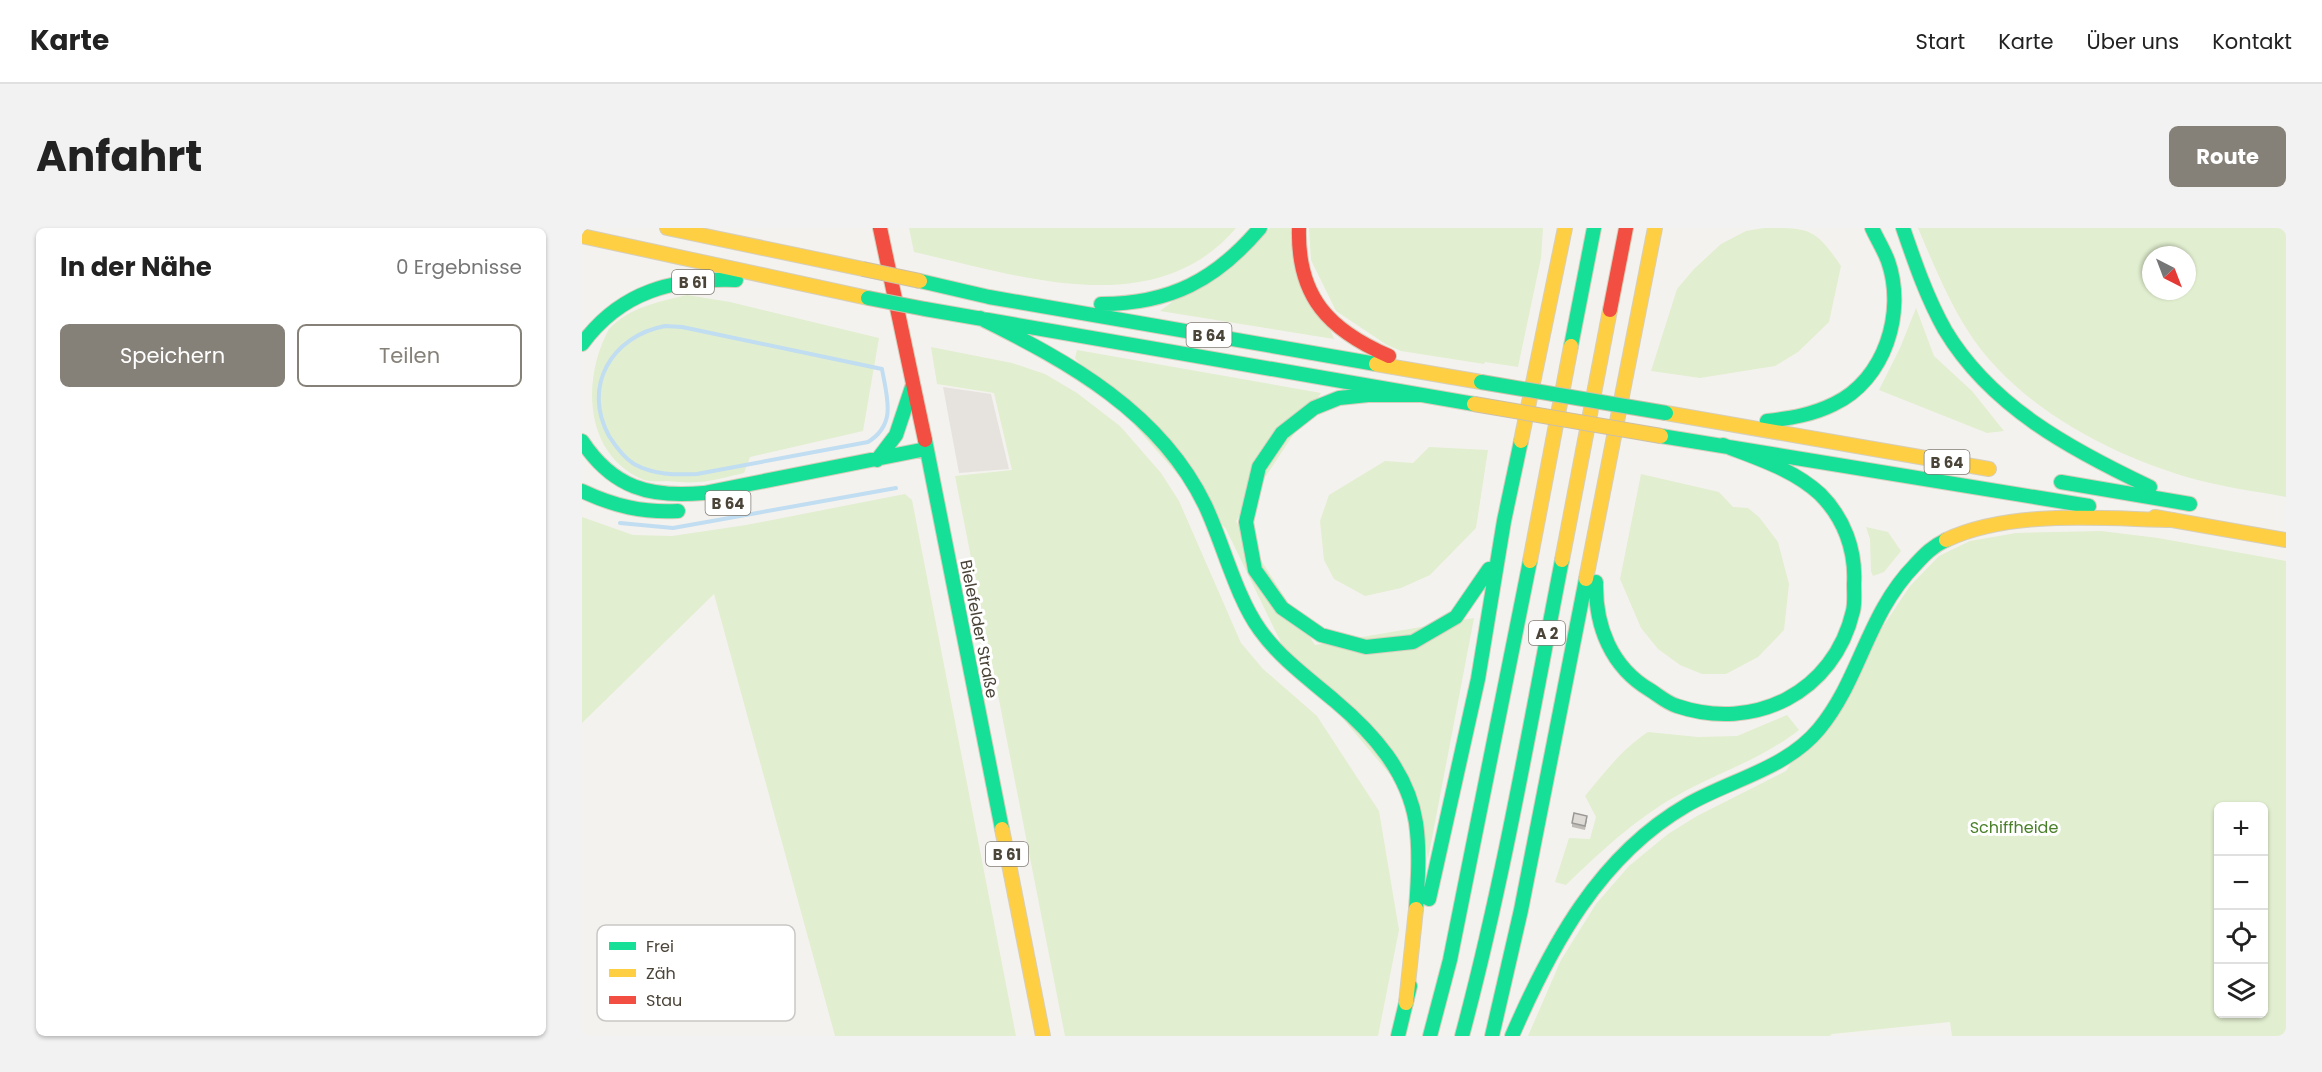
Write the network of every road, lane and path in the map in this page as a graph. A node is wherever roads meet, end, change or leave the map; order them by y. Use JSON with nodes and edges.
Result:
{"nodes":[{"id":1,"x":667,"y":228,"type":"edge"},
{"id":2,"x":880,"y":228,"type":"edge"},
{"id":3,"x":1260,"y":228,"type":"edge"},
{"id":4,"x":1299,"y":228,"type":"edge"},
{"id":5,"x":1553,"y":228,"type":"edge"},
{"id":6,"x":1565,"y":228,"type":"edge"},
{"id":7,"x":1594,"y":228,"type":"edge"},
{"id":8,"x":1626,"y":228,"type":"edge"},
{"id":9,"x":1655,"y":228,"type":"edge"},
{"id":10,"x":1872,"y":228,"type":"edge"},
{"id":11,"x":1903,"y":228,"type":"edge"},
{"id":12,"x":582,"y":236,"type":"edge"},
{"id":13,"x":1667,"y":242,"type":"dead end"},
{"id":14,"x":825,"y":288,"type":"junction"},
{"id":15,"x":988,"y":297,"type":"junction"},
{"id":16,"x":1638,"y":317,"type":"junction"},
{"id":17,"x":980,"y":318,"type":"junction"},
{"id":18,"x":1546,"y":323,"type":"junction"},
{"id":19,"x":582,"y":344,"type":"edge"},
{"id":20,"x":1430,"y":373,"type":"junction"},
{"id":21,"x":912,"y":387,"type":"junction"},
{"id":22,"x":1421,"y":395,"type":"junction"},
{"id":23,"x":1707,"y":420,"type":"junction"},
{"id":24,"x":582,"y":441,"type":"edge"},
{"id":25,"x":1723,"y":445,"type":"junction"},
{"id":26,"x":926,"y":449,"type":"junction"},
{"id":27,"x":877,"y":460,"type":"junction"},
{"id":28,"x":2000,"y":471,"type":"dead end"},
{"id":29,"x":2047,"y":479,"type":"dead end"},
{"id":30,"x":582,"y":491,"type":"edge"},
{"id":31,"x":690,"y":510,"type":"dead end"},
{"id":32,"x":1600,"y":515,"type":"junction"},
{"id":33,"x":1504,"y":520,"type":"junction"},
{"id":34,"x":2174,"y":520,"type":"junction"},
{"id":35,"x":2286,"y":540,"type":"edge"},
{"id":36,"x":1406,"y":1003,"type":"junction"},
{"id":37,"x":1043,"y":1036,"type":"edge"},
{"id":38,"x":1398,"y":1036,"type":"edge"},
{"id":39,"x":1430,"y":1036,"type":"edge"},
{"id":40,"x":1462,"y":1036,"type":"edge"},
{"id":41,"x":1492,"y":1036,"type":"edge"},
{"id":42,"x":1512,"y":1036,"type":"edge"}],
"edges":[{"from":1,"to":15,"type":"main road","number":"B 64","bridge":true},
{"from":2,"to":21,"type":"main road","name":"Bielefelder Straße","number":"B 61"},
{"from":3,"to":15,"type":"main road"},
{"from":4,"to":20,"type":"main road"},
{"from":5,"to":18,"type":"main road"},
{"from":6,"to":18,"type":"main road"},
{"from":7,"to":39,"type":"main road","number":"A 2"},
{"from":8,"to":40,"type":"main road","number":"A 2"},
{"from":9,"to":16,"type":"main road"},
{"from":10,"to":23,"type":"main road"},
{"from":11,"to":29,"type":"main road"},
{"from":12,"to":14,"type":"main road","number":"B 64"},
{"from":13,"to":16,"type":"main road"},
{"from":14,"to":17,"type":"main road","number":"B 64","bridge":true},
{"from":14,"to":19,"type":"main road","number":"B 61"},
{"from":15,"to":20,"type":"main road","number":"B 64"},
{"from":16,"to":32,"type":"main road"},
{"from":17,"to":22,"type":"main road","number":"B 64"},
{"from":17,"to":36,"type":"main road"},
{"from":18,"to":33,"type":"main road"},
{"from":20,"to":23,"type":"main road","number":"B 64","bridge":true},
{"from":21,"to":26,"type":"main road","name":"Bielefelder Straße","number":"B 61"},
{"from":21,"to":27,"type":"main road","number":"B 61"},
{"from":22,"to":25,"type":"main road","number":"B 64","bridge":true},
{"from":22,"to":33,"type":"main road"},
{"from":23,"to":28,"type":"main road","number":"B 64"},
{"from":24,"to":27,"type":"main road"},
{"from":25,"to":32,"type":"main road"},
{"from":25,"to":34,"type":"main road","number":"B 64"},
{"from":26,"to":27,"type":"main road"},
{"from":26,"to":37,"type":"main road","name":"Bielefelder Straße","number":"B 61"},
{"from":30,"to":31,"type":"main road","number":"B 64"},
{"from":32,"to":41,"type":"main road"},
{"from":33,"to":36,"type":"main road"},
{"from":34,"to":35,"type":"main road","number":"B 64"},
{"from":34,"to":42,"type":"main road"},
{"from":36,"to":38,"type":"main road"}]}
